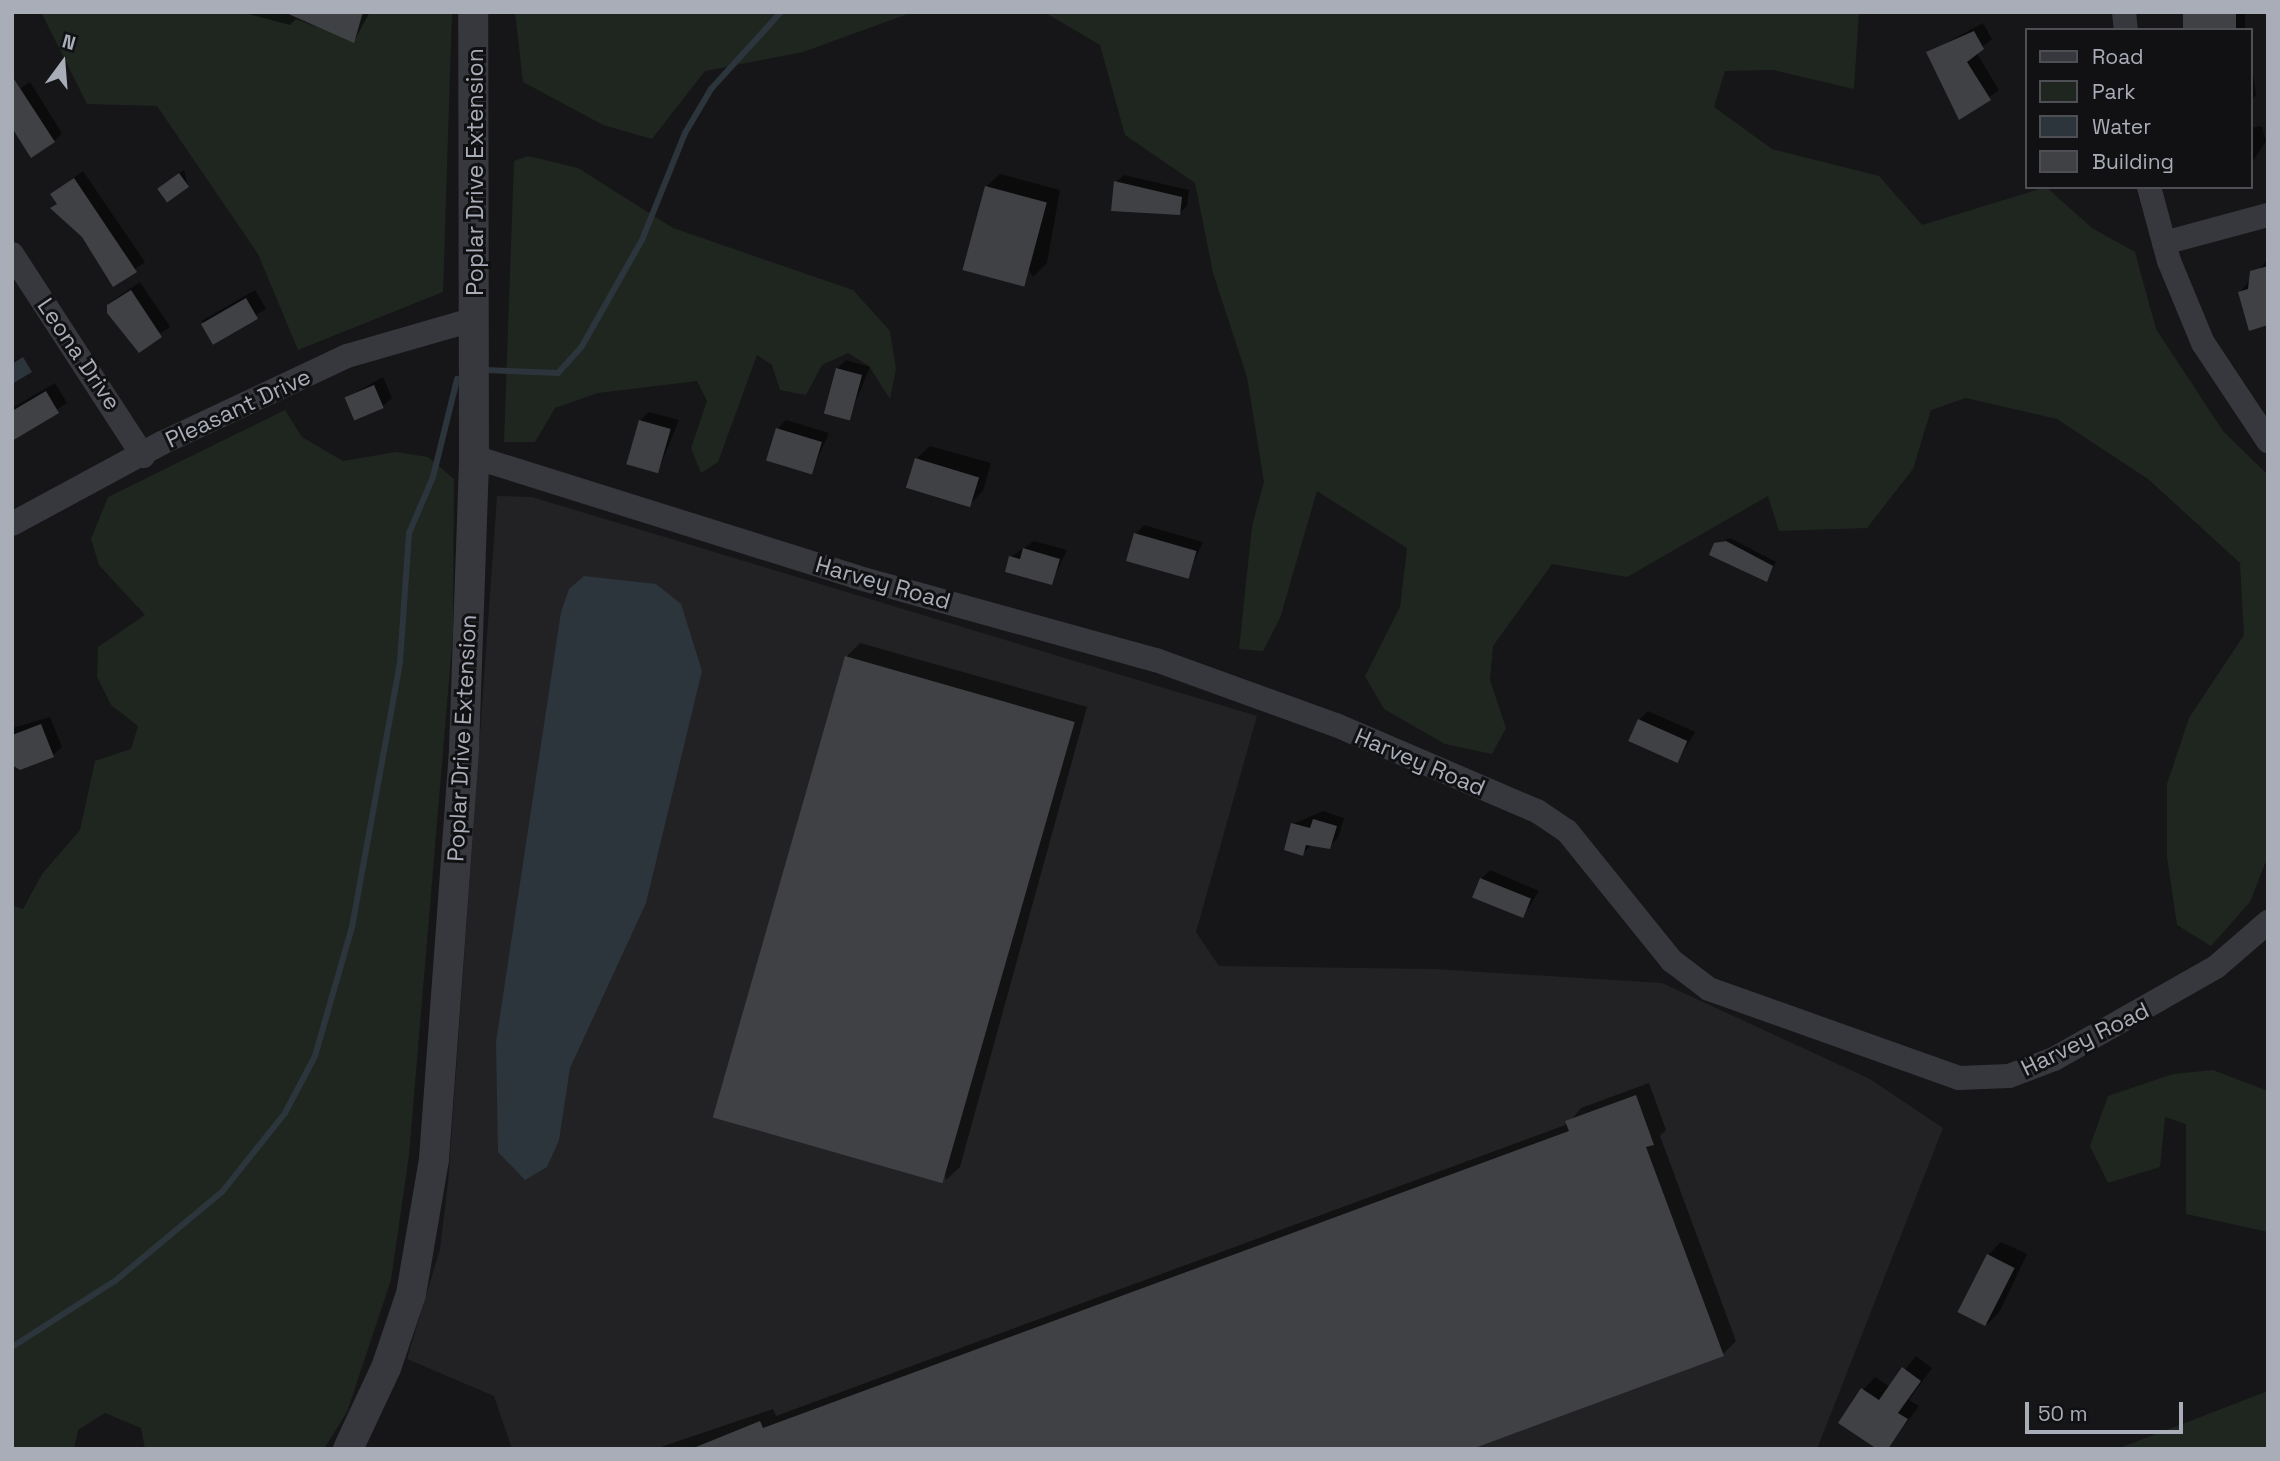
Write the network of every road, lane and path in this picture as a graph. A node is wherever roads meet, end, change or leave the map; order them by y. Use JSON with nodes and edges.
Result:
{"nodes":[{"id":1,"x":473,"y":12,"type":"edge"},
{"id":2,"x":2150,"y":189,"type":"edge"},
{"id":3,"x":2268,"y":215,"type":"edge"},
{"id":4,"x":2164,"y":243,"type":"junction"},
{"id":5,"x":12,"y":254,"type":"edge"},
{"id":6,"x":475,"y":320,"type":"junction"},
{"id":7,"x":2268,"y":441,"type":"edge"},
{"id":8,"x":143,"y":456,"type":"junction"},
{"id":9,"x":474,"y":457,"type":"junction"},
{"id":10,"x":12,"y":524,"type":"edge"},
{"id":11,"x":2268,"y":922,"type":"edge"},
{"id":12,"x":348,"y":1449,"type":"edge"}],
"edges":[{"from":1,"to":6,"type":"street","name":"Poplar Drive Extension"},
{"from":2,"to":4,"type":"street"},
{"from":3,"to":4,"type":"street"},
{"from":4,"to":7,"type":"street"},
{"from":5,"to":8,"type":"street","name":"Leona Drive"},
{"from":6,"to":8,"type":"street","name":"Pleasant Drive"},
{"from":6,"to":9,"type":"street","name":"Poplar Drive Extension"},
{"from":8,"to":10,"type":"street","name":"Pleasant Drive"},
{"from":9,"to":11,"type":"street","name":"Harvey Road"},
{"from":9,"to":12,"type":"street","name":"Poplar Drive Extension"}]}
